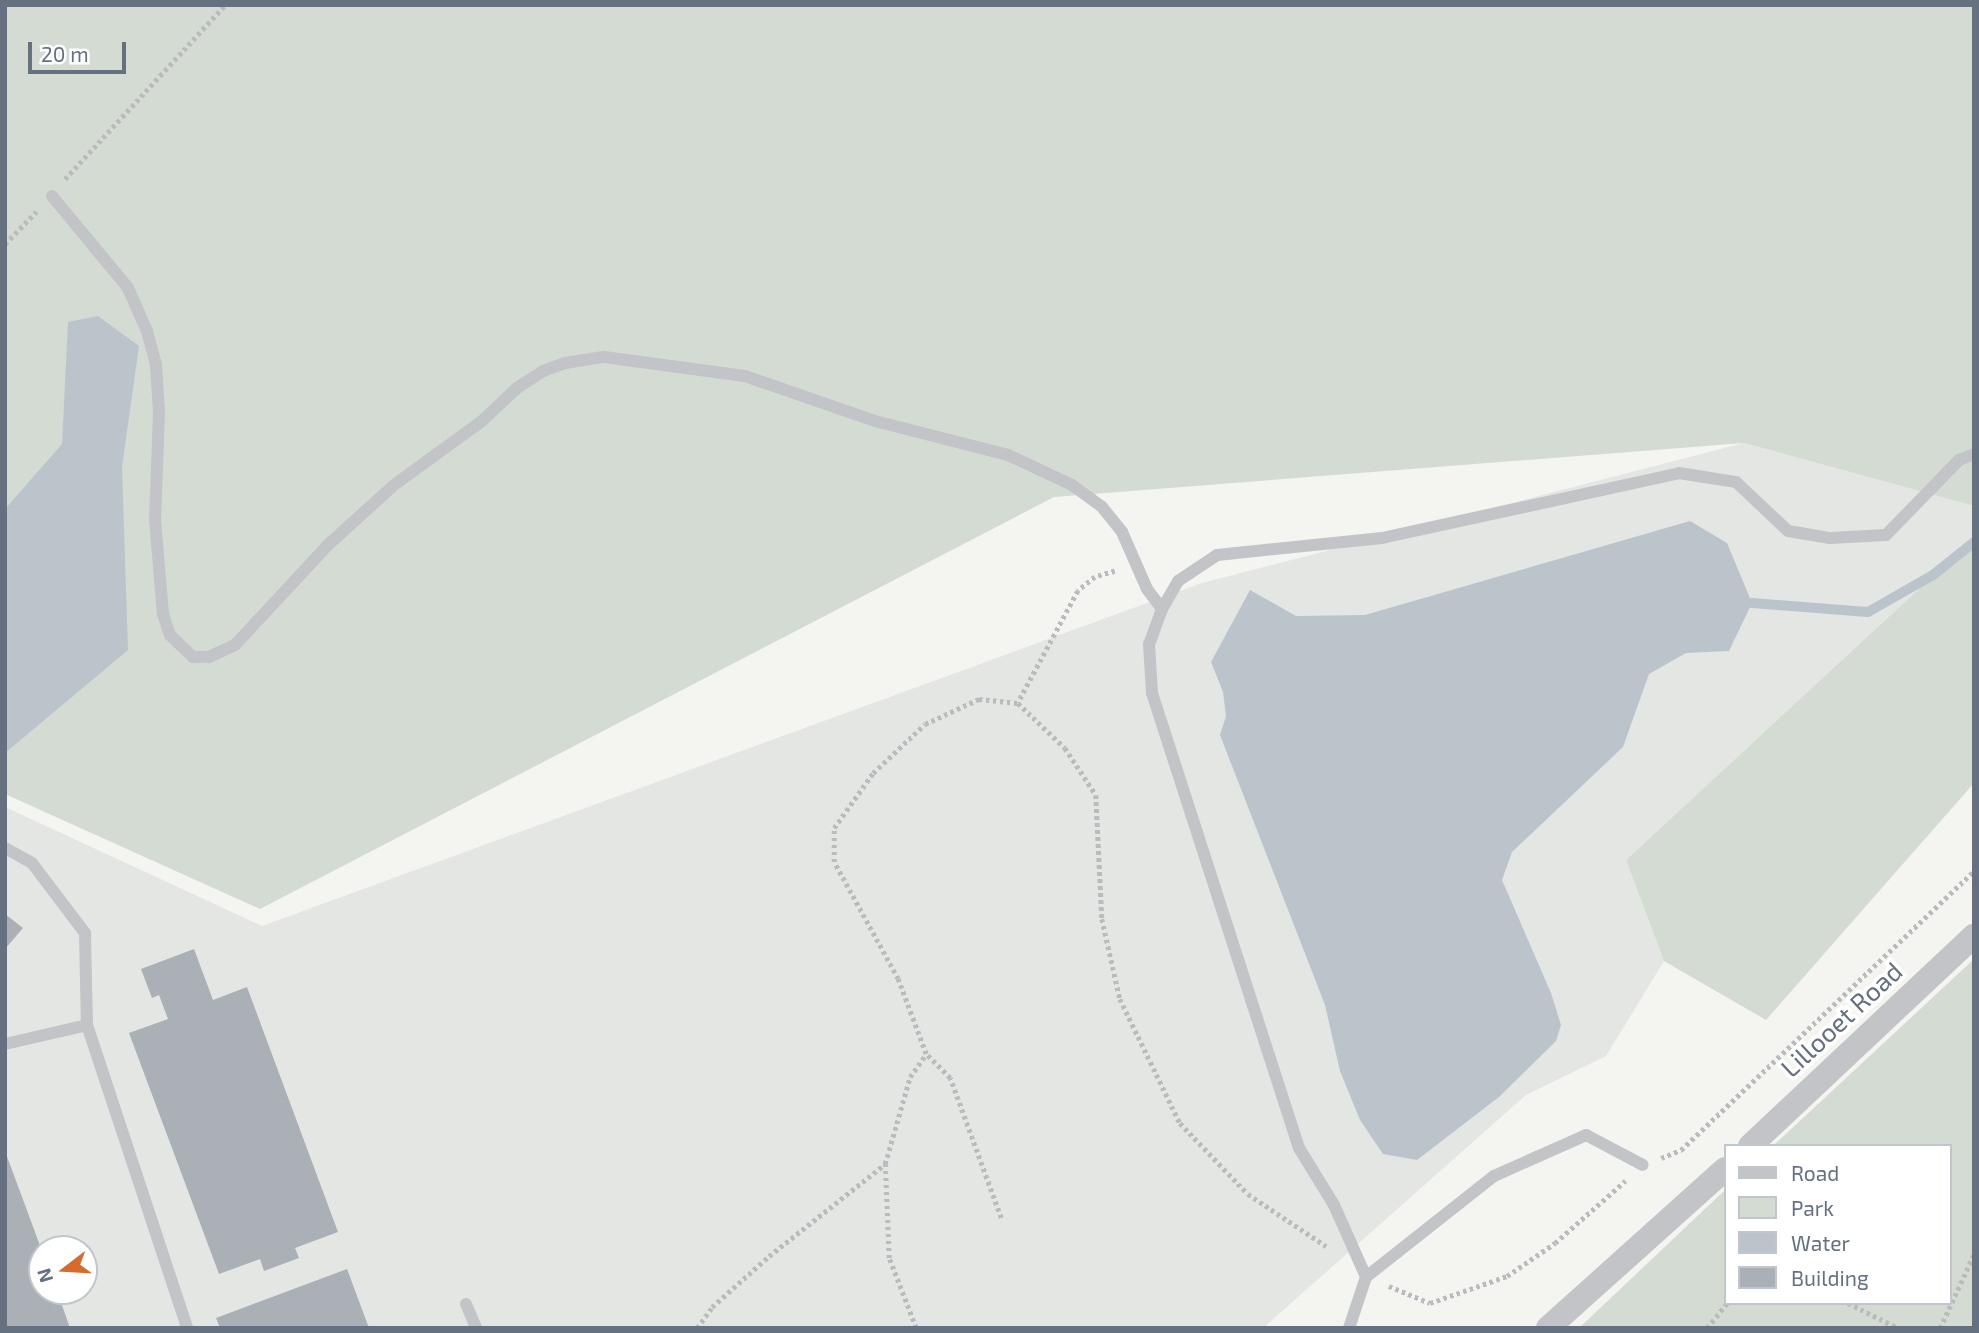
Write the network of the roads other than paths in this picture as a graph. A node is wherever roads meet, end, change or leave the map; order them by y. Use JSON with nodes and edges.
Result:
{"nodes":[{"id":1,"x":52,"y":195,"type":"road end"},
{"id":2,"x":1974,"y":454,"type":"edge"},
{"id":3,"x":1162,"y":609,"type":"junction"},
{"id":4,"x":5,"y":848,"type":"edge"},
{"id":5,"x":1974,"y":936,"type":"edge"},
{"id":6,"x":87,"y":1025,"type":"junction"},
{"id":7,"x":5,"y":1044,"type":"edge"},
{"id":8,"x":1752,"y":1144,"type":"edge"},
{"id":9,"x":1643,"y":1165,"type":"road end"},
{"id":10,"x":1724,"y":1170,"type":"edge"},
{"id":11,"x":1366,"y":1276,"type":"junction"},
{"id":12,"x":466,"y":1304,"type":"dead end"},
{"id":13,"x":187,"y":1328,"type":"edge"},
{"id":14,"x":476,"y":1328,"type":"edge"},
{"id":15,"x":1349,"y":1328,"type":"edge"},
{"id":16,"x":1548,"y":1328,"type":"edge"}],
"edges":[{"from":1,"to":3,"type":"lane"},
{"from":2,"to":3,"type":"lane"},
{"from":3,"to":11,"type":"lane"},
{"from":4,"to":6,"type":"lane"},
{"from":5,"to":8,"type":"street","name":"Lillooet Road"},
{"from":6,"to":7,"type":"lane"},
{"from":6,"to":13,"type":"lane"},
{"from":9,"to":11,"type":"lane"},
{"from":10,"to":16,"type":"street"},
{"from":11,"to":15,"type":"lane"},
{"from":12,"to":14,"type":"lane"}]}
